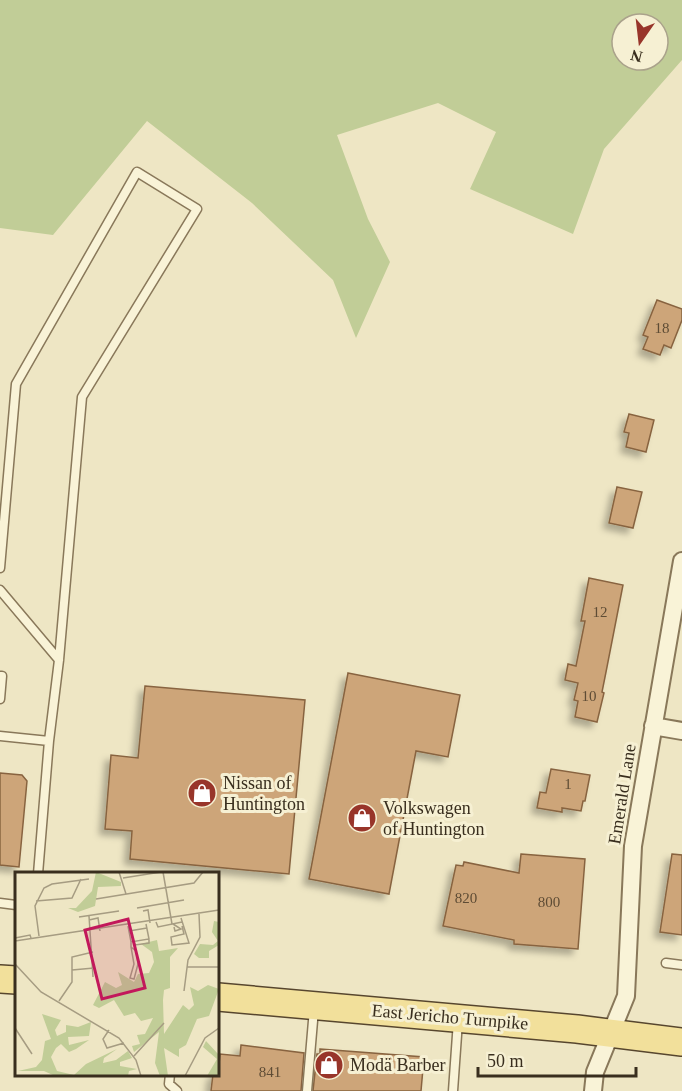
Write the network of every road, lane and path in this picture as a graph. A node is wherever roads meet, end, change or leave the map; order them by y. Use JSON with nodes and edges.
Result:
{"nodes":[{"id":1,"x":682,"y":561,"type":"edge"},
{"id":2,"x":0,"y":568,"type":"edge"},
{"id":3,"x":0,"y":590,"type":"edge"},
{"id":4,"x":60,"y":660,"type":"junction"},
{"id":5,"x":0,"y":676,"type":"edge"},
{"id":6,"x":0,"y":699,"type":"edge"},
{"id":7,"x":653,"y":726,"type":"junction"},
{"id":8,"x":682,"y":731,"type":"edge"},
{"id":9,"x":0,"y":736,"type":"edge"},
{"id":10,"x":49,"y":741,"type":"junction"},
{"id":11,"x":38,"y":872,"type":"edge"},
{"id":12,"x":0,"y":903,"type":"edge"},
{"id":13,"x":15,"y":905,"type":"edge"},
{"id":14,"x":666,"y":963,"type":"dead end"},
{"id":15,"x":682,"y":965,"type":"edge"},
{"id":16,"x":0,"y":979,"type":"edge"},
{"id":17,"x":15,"y":980,"type":"edge"},
{"id":18,"x":219,"y":997,"type":"edge"},
{"id":19,"x":314,"y":1006,"type":"junction"},
{"id":20,"x":458,"y":1018,"type":"junction"},
{"id":21,"x":610,"y":1033,"type":"junction"},
{"id":22,"x":682,"y":1042,"type":"edge"},
{"id":23,"x":170,"y":1076,"type":"edge"},
{"id":24,"x":177,"y":1091,"type":"edge"},
{"id":25,"x":307,"y":1091,"type":"edge"},
{"id":26,"x":453,"y":1091,"type":"edge"},
{"id":27,"x":593,"y":1091,"type":"edge"}],
"edges":[{"from":1,"to":7,"type":"street","name":"Emerald Lane"},
{"from":2,"to":4,"type":"lane"},
{"from":3,"to":4,"type":"lane"},
{"from":4,"to":10,"type":"lane"},
{"from":5,"to":6,"type":"lane"},
{"from":7,"to":8,"type":"street"},
{"from":7,"to":21,"type":"street","name":"Emerald Lane"},
{"from":9,"to":10,"type":"lane"},
{"from":10,"to":11,"type":"lane"},
{"from":12,"to":13,"type":"lane"},
{"from":14,"to":15,"type":"lane"},
{"from":16,"to":17,"type":"main road"},
{"from":18,"to":19,"type":"main road","name":"East Jericho Turnpike"},
{"from":19,"to":20,"type":"main road","name":"East Jericho Turnpike"},
{"from":19,"to":25,"type":"lane"},
{"from":20,"to":21,"type":"main road","name":"East Jericho Turnpike"},
{"from":20,"to":26,"type":"lane"},
{"from":21,"to":22,"type":"main road","name":"East Jericho Turnpike"},
{"from":21,"to":27,"type":"street","name":"Emerald Lane"},
{"from":23,"to":24,"type":"lane"}]}
